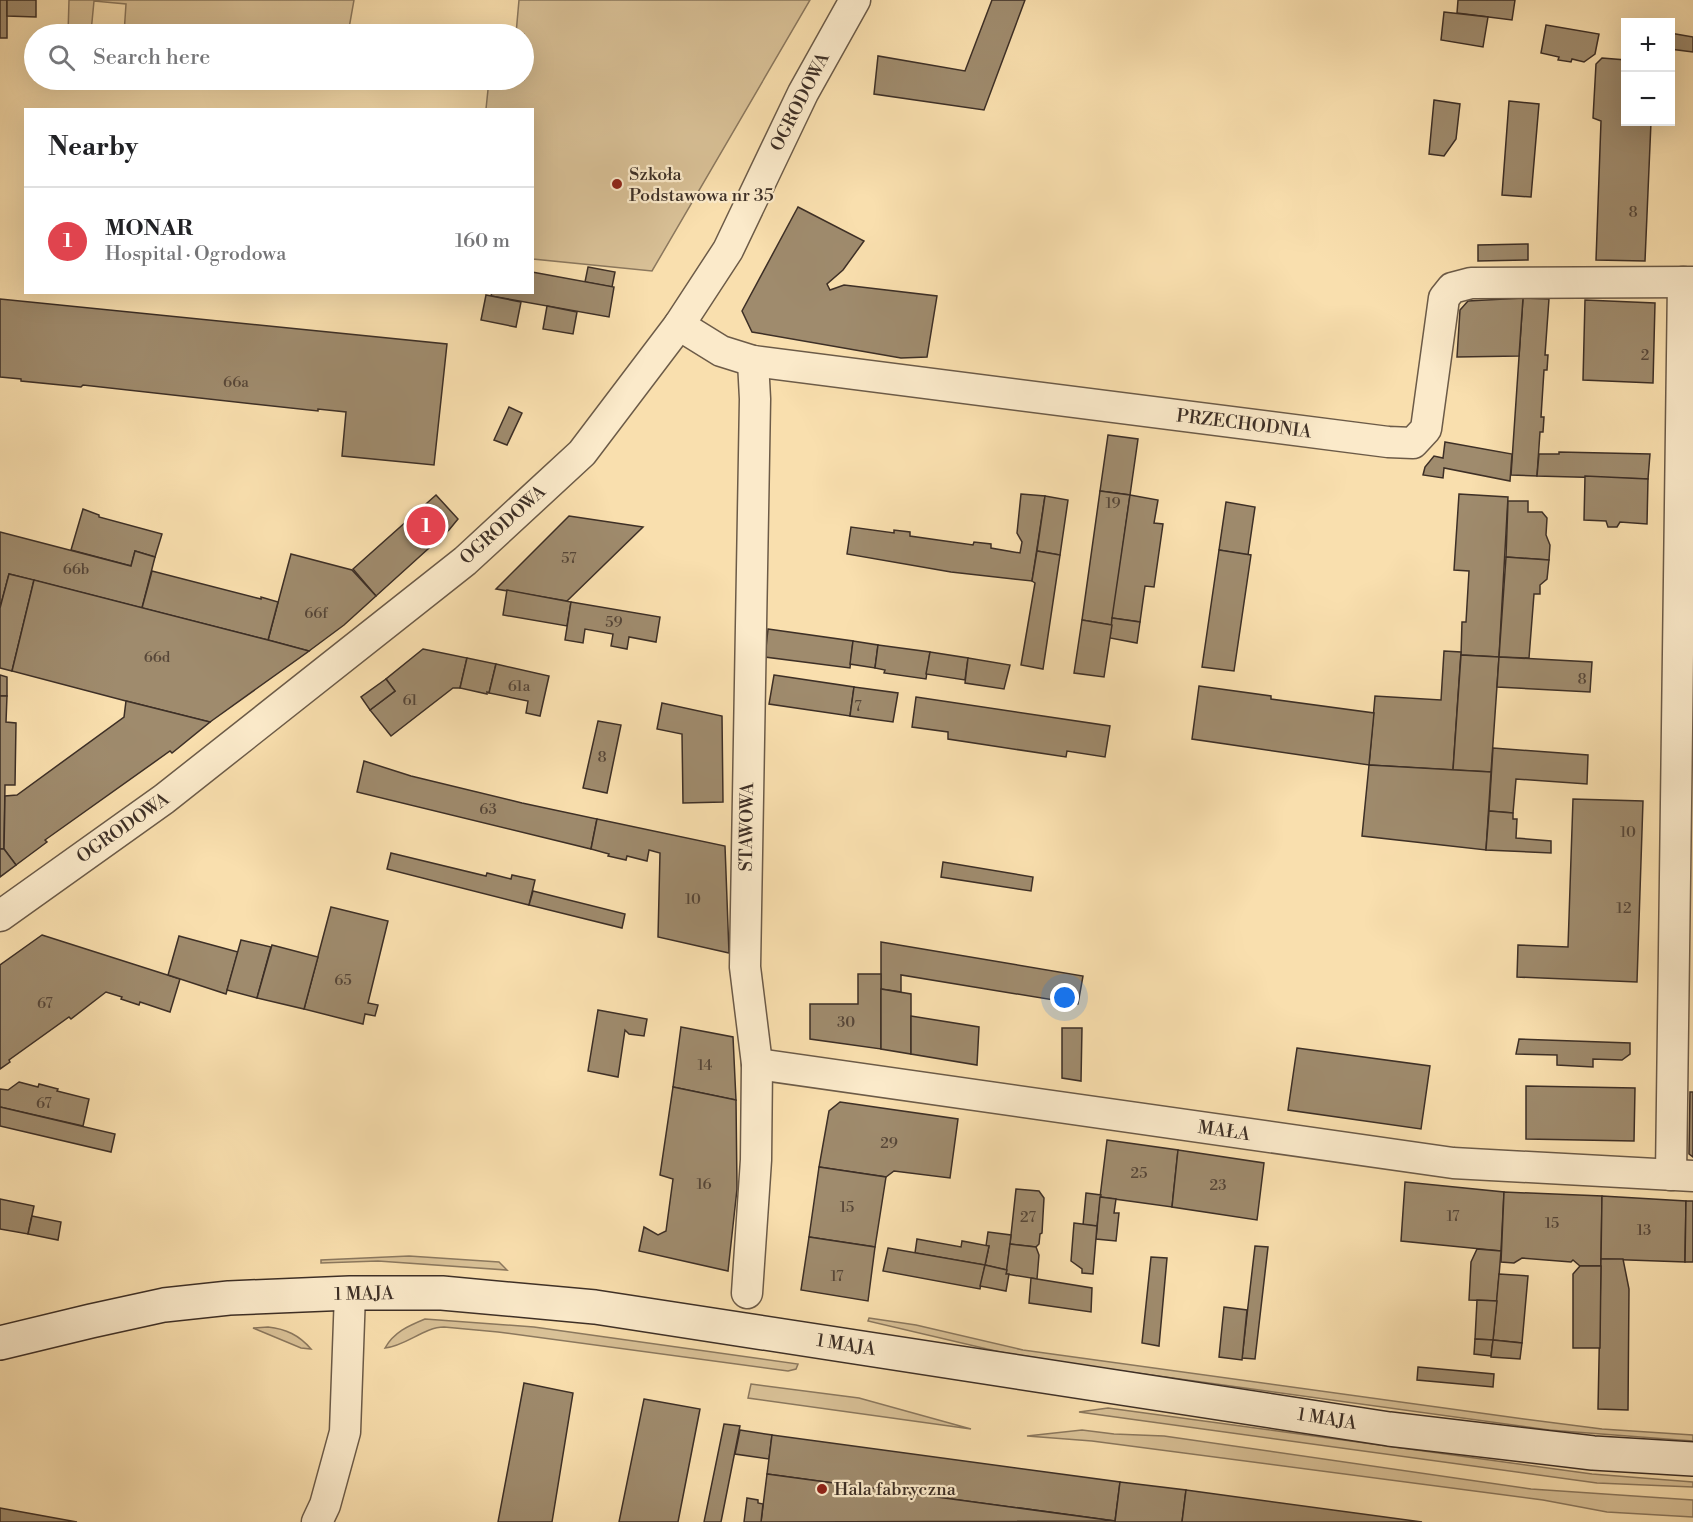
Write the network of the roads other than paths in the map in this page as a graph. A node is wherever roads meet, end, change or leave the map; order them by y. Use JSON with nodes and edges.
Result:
{"nodes":[{"id":1,"x":855,"y":0,"type":"edge"},
{"id":2,"x":1688,"y":282,"type":"edge"},
{"id":3,"x":680,"y":325,"type":"junction"},
{"id":4,"x":753,"y":361,"type":"junction"},
{"id":5,"x":0,"y":916,"type":"edge"},
{"id":6,"x":757,"y":1064,"type":"junction"},
{"id":7,"x":1682,"y":1175,"type":"edge"},
{"id":8,"x":350,"y":1293,"type":"junction"},
{"id":9,"x":747,"y":1293,"type":"dead end"},
{"id":10,"x":0,"y":1343,"type":"edge"},
{"id":11,"x":1693,"y":1459,"type":"edge"},
{"id":12,"x":317,"y":1522,"type":"edge"}],
"edges":[{"from":1,"to":3,"type":"street","name":"OGRODOWA"},
{"from":2,"to":4,"type":"street","name":"PRZECHODNIA"},
{"from":2,"to":7,"type":"street"},
{"from":3,"to":4,"type":"street","name":"PRZECHODNIA"},
{"from":3,"to":5,"type":"street","name":"OGRODOWA"},
{"from":4,"to":6,"type":"street","name":"STAWOWA"},
{"from":6,"to":7,"type":"street","name":"MAŁA"},
{"from":6,"to":9,"type":"street","name":"STAWOWA"},
{"from":8,"to":10,"type":"main road","name":"1 MAJA"},
{"from":8,"to":11,"type":"main road","name":"1 MAJA"},
{"from":8,"to":12,"type":"street"}]}
